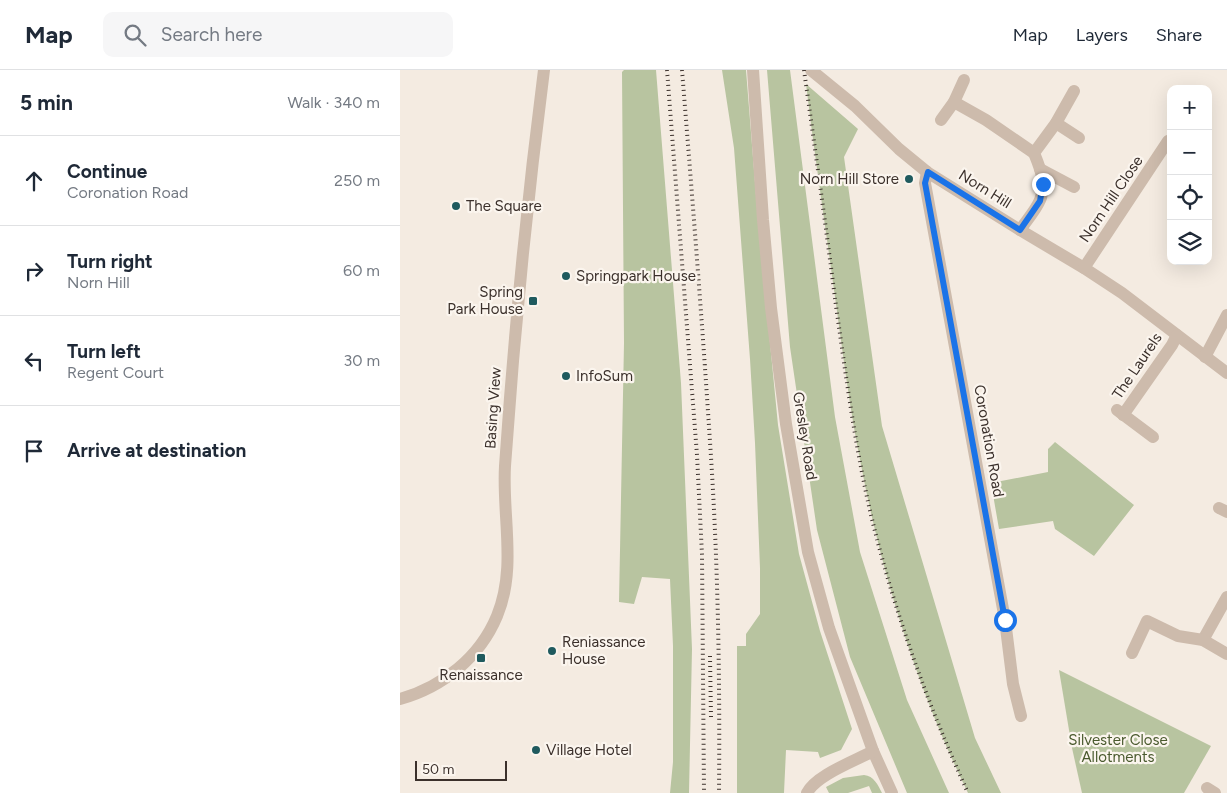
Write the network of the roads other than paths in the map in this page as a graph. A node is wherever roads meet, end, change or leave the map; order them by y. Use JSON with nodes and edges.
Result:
{"nodes":[{"id":1,"x":544,"y":70,"type":"edge"},
{"id":2,"x":752,"y":70,"type":"edge"},
{"id":3,"x":811,"y":70,"type":"edge"},
{"id":4,"x":964,"y":80,"type":"dead end"},
{"id":5,"x":1074,"y":91,"type":"dead end"},
{"id":6,"x":954,"y":102,"type":"junction"},
{"id":7,"x":941,"y":120,"type":"dead end"},
{"id":8,"x":1056,"y":123,"type":"junction"},
{"id":9,"x":1079,"y":138,"type":"dead end"},
{"id":10,"x":1167,"y":148,"type":"edge"},
{"id":11,"x":1034,"y":153,"type":"junction"},
{"id":12,"x":1040,"y":169,"type":"junction"},
{"id":13,"x":928,"y":172,"type":"junction"},
{"id":14,"x":1074,"y":187,"type":"dead end"},
{"id":15,"x":1020,"y":230,"type":"junction"},
{"id":16,"x":1084,"y":268,"type":"junction"},
{"id":17,"x":1227,"y":315,"type":"edge"},
{"id":18,"x":1178,"y":335,"type":"junction"},
{"id":19,"x":1205,"y":357,"type":"junction"},
{"id":20,"x":1227,"y":373,"type":"edge"},
{"id":21,"x":1153,"y":437,"type":"dead end"},
{"id":22,"x":1227,"y":597,"type":"edge"},
{"id":23,"x":1203,"y":640,"type":"junction"},
{"id":24,"x":1132,"y":653,"type":"dead end"},
{"id":25,"x":1227,"y":654,"type":"edge"},
{"id":26,"x":400,"y":699,"type":"edge"},
{"id":27,"x":1021,"y":716,"type":"dead end"},
{"id":28,"x":873,"y":752,"type":"junction"},
{"id":29,"x":807,"y":793,"type":"edge"},
{"id":30,"x":892,"y":793,"type":"edge"}],
"edges":[{"from":1,"to":26,"type":"street","name":"Basing View"},
{"from":2,"to":28,"type":"street","name":"Gresley Road"},
{"from":3,"to":13,"type":"street","name":"Norn Hill"},
{"from":4,"to":6,"type":"street"},
{"from":5,"to":8,"type":"street"},
{"from":6,"to":7,"type":"street"},
{"from":6,"to":11,"type":"street"},
{"from":8,"to":9,"type":"street"},
{"from":8,"to":11,"type":"street"},
{"from":10,"to":16,"type":"street","name":"Norn Hill Close"},
{"from":11,"to":12,"type":"street"},
{"from":12,"to":14,"type":"street"},
{"from":12,"to":15,"type":"street"},
{"from":13,"to":15,"type":"street","name":"Norn Hill"},
{"from":13,"to":27,"type":"street","name":"Coronation Road"},
{"from":15,"to":16,"type":"street","name":"Norn Hill"},
{"from":16,"to":18,"type":"street","name":"Norn Hill"},
{"from":17,"to":19,"type":"street"},
{"from":18,"to":19,"type":"street","name":"Norn Hill"},
{"from":18,"to":21,"type":"street","name":"The Laurels"},
{"from":19,"to":20,"type":"street","name":"Norn Hill"},
{"from":22,"to":23,"type":"street"},
{"from":23,"to":24,"type":"street"},
{"from":23,"to":25,"type":"street"},
{"from":28,"to":29,"type":"street"},
{"from":28,"to":30,"type":"street","name":"Gresley Road"}]}
